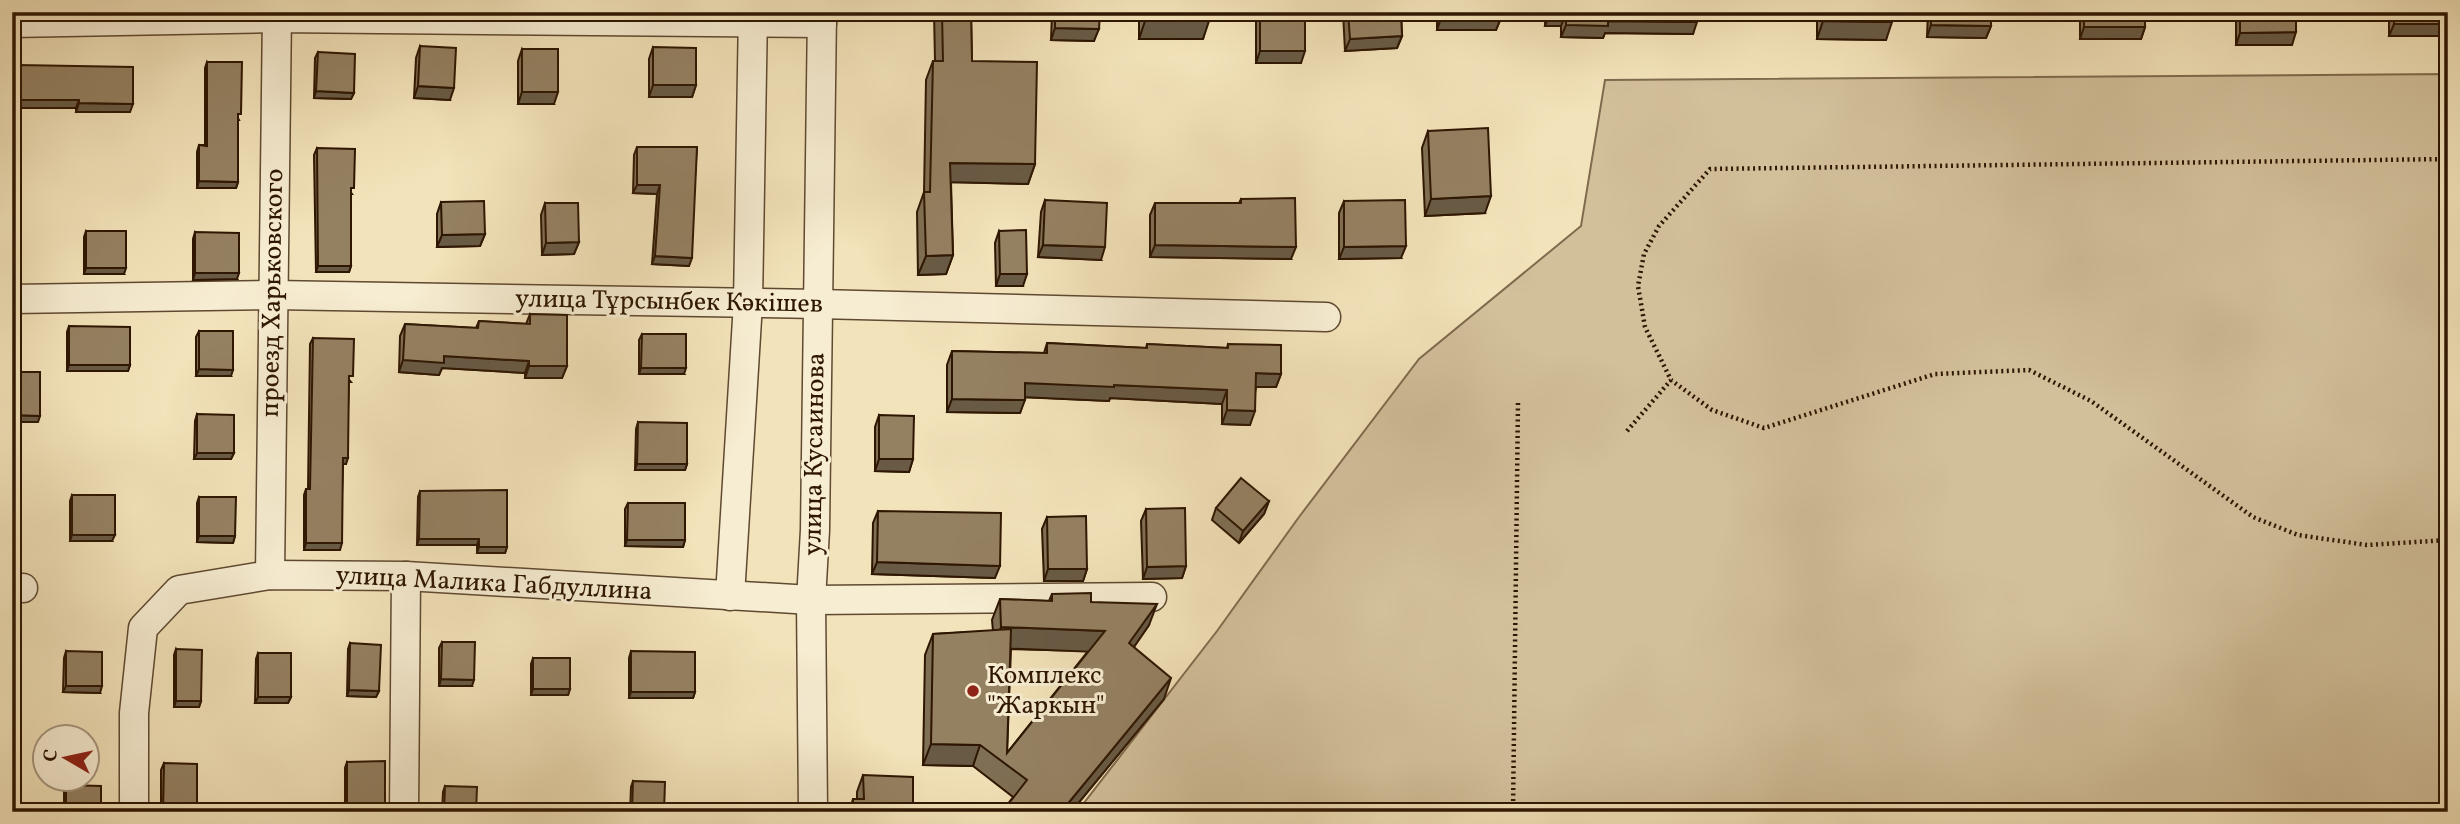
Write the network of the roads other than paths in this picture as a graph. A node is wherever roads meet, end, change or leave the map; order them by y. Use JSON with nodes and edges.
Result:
{"nodes":[{"id":1,"x":276,"y":15,"type":"edge"},
{"id":2,"x":753,"y":17,"type":"edge"},
{"id":3,"x":822,"y":17,"type":"edge"},
{"id":4,"x":12,"y":23,"type":"edge"},
{"id":5,"x":273,"y":295,"type":"junction"},
{"id":6,"x":12,"y":299,"type":"edge"},
{"id":7,"x":748,"y":303,"type":"junction"},
{"id":8,"x":818,"y":304,"type":"junction"},
{"id":9,"x":1326,"y":317,"type":"dead end"},
{"id":10,"x":270,"y":575,"type":"junction"},
{"id":11,"x":405,"y":576,"type":"junction"},
{"id":12,"x":730,"y":596,"type":"junction"},
{"id":13,"x":1153,"y":597,"type":"dead end"},
{"id":14,"x":811,"y":600,"type":"junction"},
{"id":15,"x":134,"y":812,"type":"edge"},
{"id":16,"x":404,"y":812,"type":"edge"},
{"id":17,"x":813,"y":812,"type":"edge"}],
"edges":[{"from":1,"to":2,"type":"street"},
{"from":1,"to":4,"type":"street"},
{"from":1,"to":5,"type":"street","name":"проезд Харьковского"},
{"from":2,"to":3,"type":"street"},
{"from":2,"to":7,"type":"street"},
{"from":3,"to":8,"type":"street","name":"улица Кусаинова"},
{"from":5,"to":6,"type":"street","name":"улица Тұрсынбек Кәкішев"},
{"from":5,"to":7,"type":"street","name":"улица Тұрсынбек Кәкішев"},
{"from":5,"to":10,"type":"street","name":"проезд Харьковского"},
{"from":7,"to":8,"type":"street","name":"улица Тұрсынбек Кәкішев"},
{"from":7,"to":12,"type":"street"},
{"from":8,"to":9,"type":"street","name":"улица Тұрсынбек Кәкішев"},
{"from":8,"to":14,"type":"street","name":"улица Кусаинова"},
{"from":10,"to":11,"type":"street","name":"улица Малика Габдуллина"},
{"from":10,"to":15,"type":"street","name":"улица Малика Габдуллина"},
{"from":11,"to":12,"type":"street","name":"улица Малика Габдуллина"},
{"from":11,"to":16,"type":"street"},
{"from":12,"to":14,"type":"street","name":"улица Малика Габдуллина"},
{"from":13,"to":14,"type":"street","name":"улица Малика Габдуллина"},
{"from":14,"to":17,"type":"street","name":"улица Кусаинова"}]}
